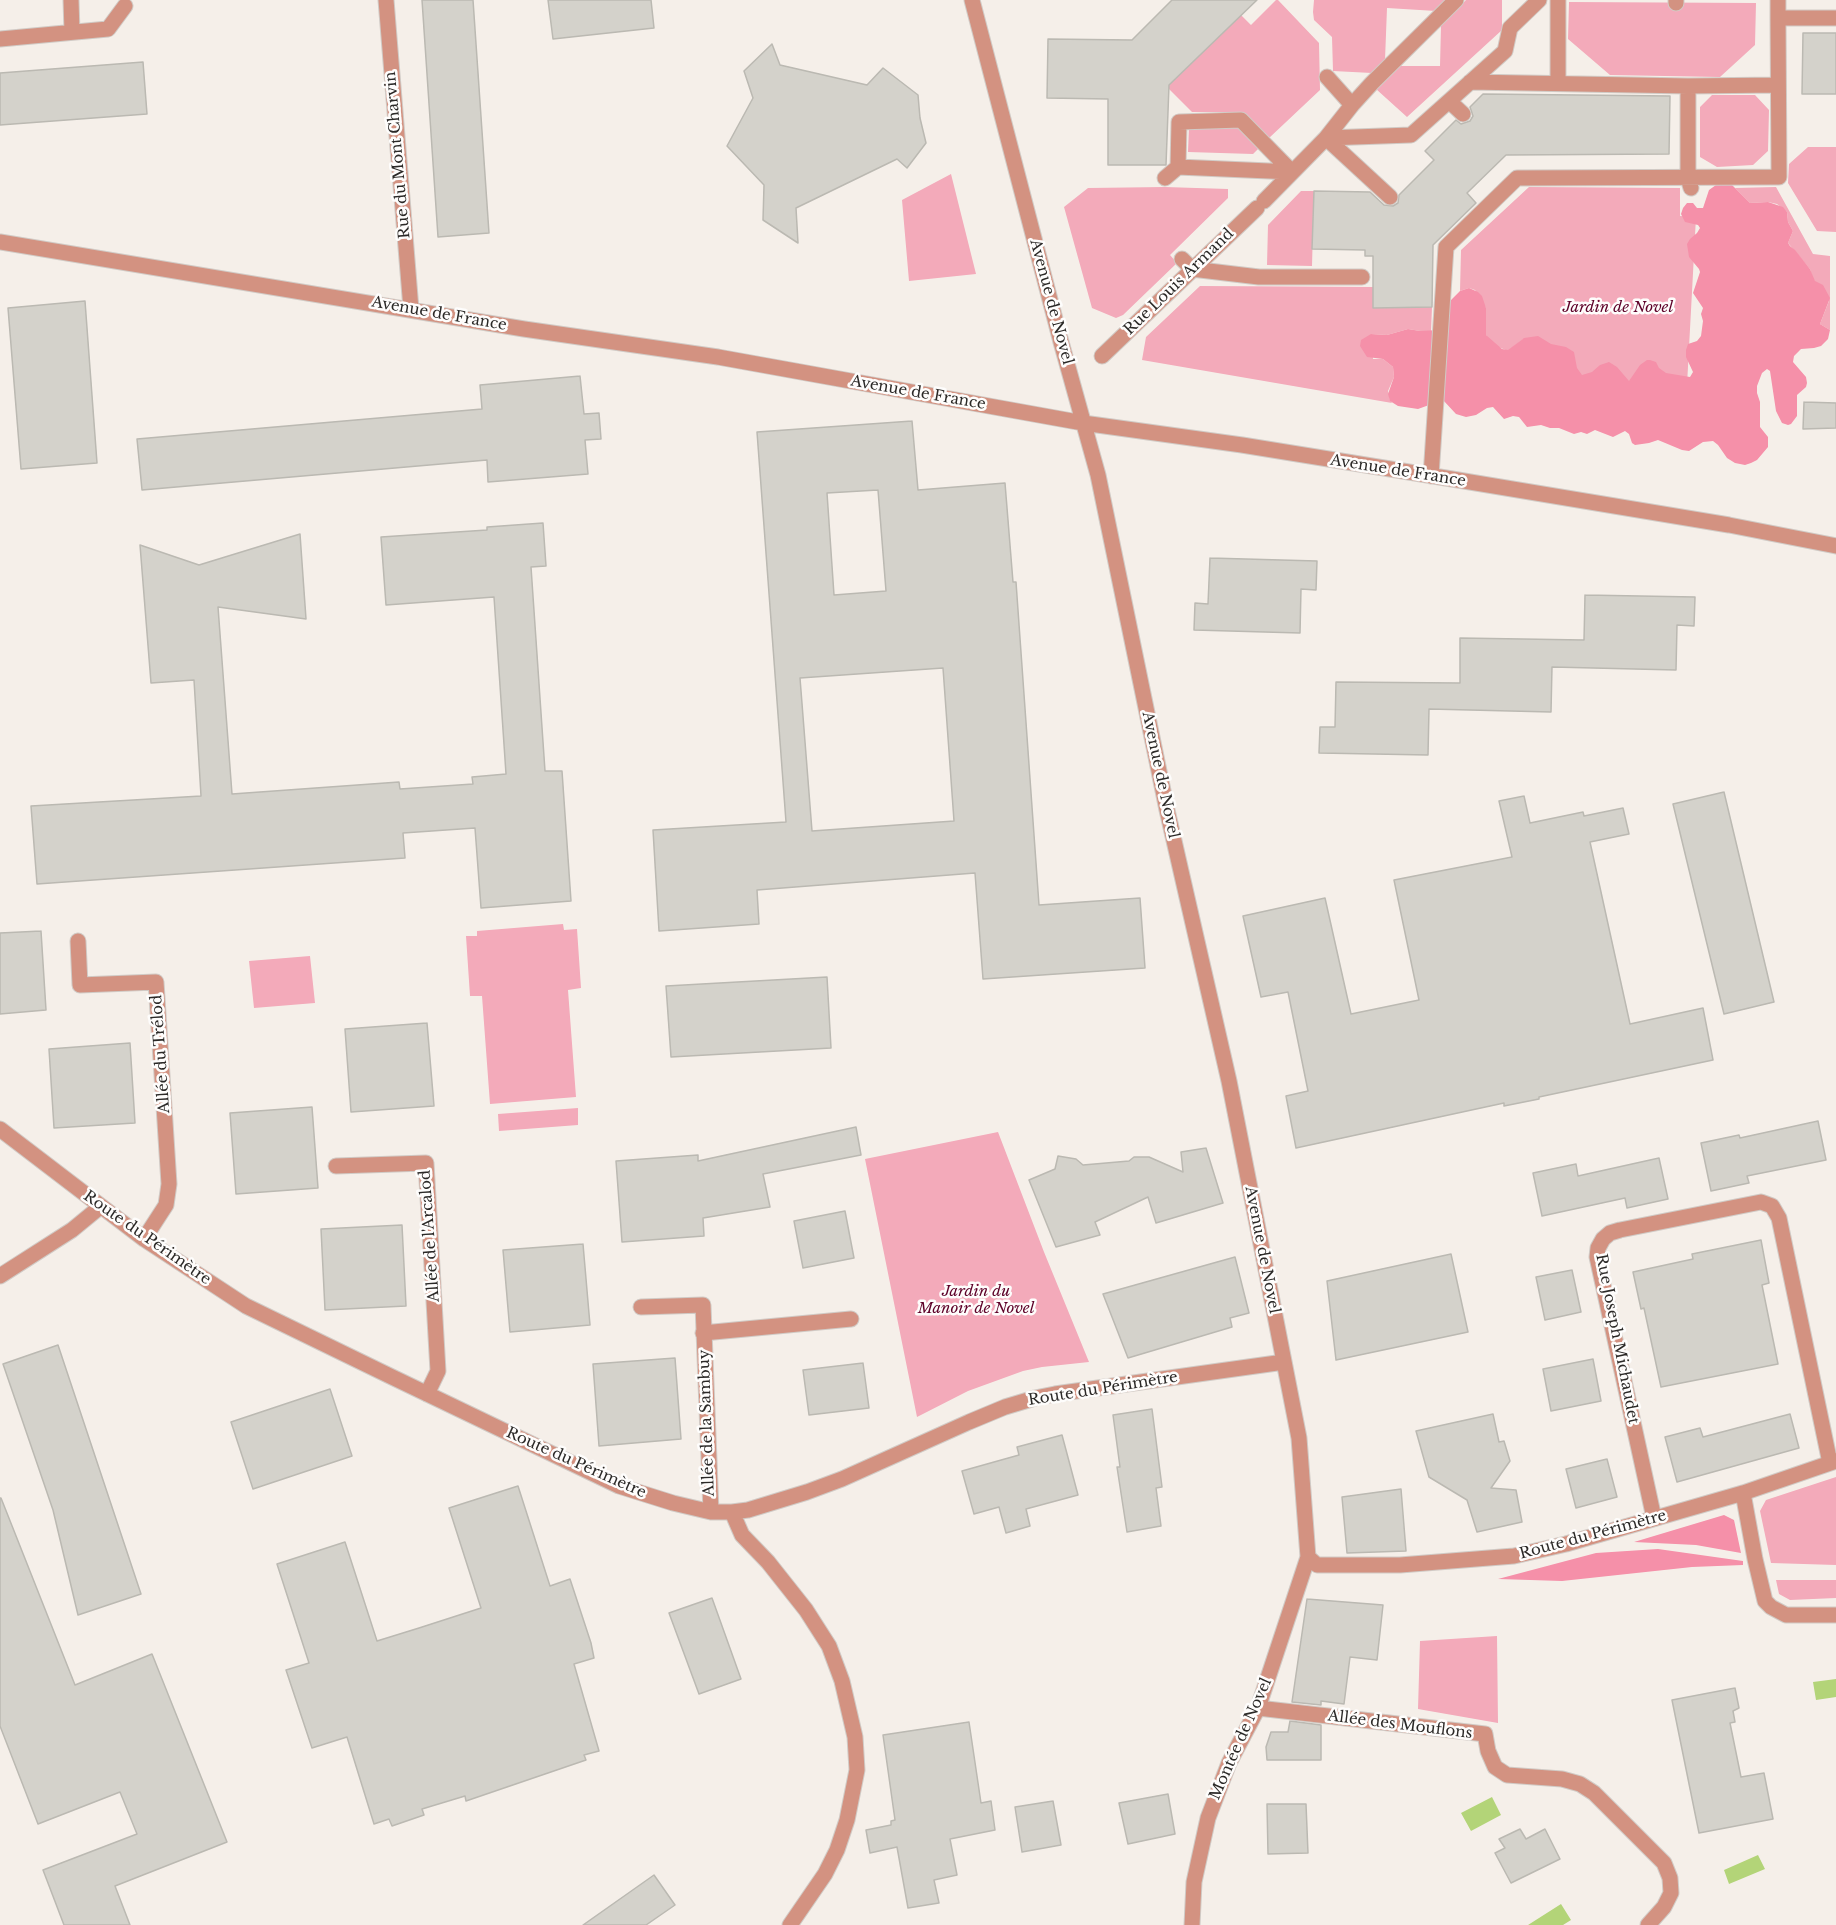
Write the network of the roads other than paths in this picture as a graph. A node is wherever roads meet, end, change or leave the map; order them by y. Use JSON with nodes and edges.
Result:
{"nodes":[{"id":1,"x":71,"y":0,"type":"edge"},
{"id":2,"x":386,"y":0,"type":"edge"},
{"id":3,"x":972,"y":0,"type":"edge"},
{"id":4,"x":1456,"y":0,"type":"edge"},
{"id":5,"x":1539,"y":0,"type":"edge"},
{"id":6,"x":1558,"y":0,"type":"edge"},
{"id":7,"x":1778,"y":0,"type":"edge"},
{"id":8,"x":125,"y":6,"type":"dead end"},
{"id":9,"x":1778,"y":18,"type":"junction"},
{"id":10,"x":1836,"y":18,"type":"edge"},
{"id":11,"x":72,"y":32,"type":"junction"},
{"id":12,"x":0,"y":39,"type":"edge"},
{"id":13,"x":1327,"y":77,"type":"dead end"},
{"id":14,"x":1470,"y":82,"type":"junction"},
{"id":15,"x":1558,"y":83,"type":"junction"},
{"id":16,"x":1778,"y":85,"type":"junction"},
{"id":17,"x":1688,"y":86,"type":"junction"},
{"id":18,"x":1449,"y":101,"type":"junction"},
{"id":19,"x":1352,"y":105,"type":"junction"},
{"id":20,"x":1463,"y":114,"type":"dead end"},
{"id":21,"x":1326,"y":138,"type":"junction"},
{"id":22,"x":1178,"y":167,"type":"junction"},
{"id":23,"x":1292,"y":172,"type":"junction"},
{"id":24,"x":1166,"y":178,"type":"dead end"},
{"id":25,"x":1689,"y":183,"type":"junction"},
{"id":26,"x":1390,"y":197,"type":"dead end"},
{"id":27,"x":0,"y":242,"type":"edge"},
{"id":28,"x":1187,"y":264,"type":"junction"},
{"id":29,"x":1362,"y":277,"type":"dead end"},
{"id":30,"x":411,"y":309,"type":"junction"},
{"id":31,"x":1102,"y":356,"type":"dead end"},
{"id":32,"x":1083,"y":423,"type":"junction"},
{"id":33,"x":1431,"y":476,"type":"junction"},
{"id":34,"x":1836,"y":546,"type":"edge"},
{"id":35,"x":78,"y":941,"type":"dead end"},
{"id":36,"x":0,"y":1129,"type":"edge"},
{"id":37,"x":336,"y":1166,"type":"dead end"},
{"id":38,"x":100,"y":1207,"type":"junction"},
{"id":39,"x":144,"y":1239,"type":"junction"},
{"id":40,"x":0,"y":1276,"type":"edge"},
{"id":41,"x":641,"y":1307,"type":"dead end"},
{"id":42,"x":851,"y":1319,"type":"dead end"},
{"id":43,"x":703,"y":1333,"type":"junction"},
{"id":44,"x":1284,"y":1362,"type":"junction"},
{"id":45,"x":427,"y":1394,"type":"junction"},
{"id":46,"x":1833,"y":1462,"type":"edge"},
{"id":47,"x":1743,"y":1493,"type":"junction"},
{"id":48,"x":711,"y":1512,"type":"junction"},
{"id":49,"x":732,"y":1512,"type":"junction"},
{"id":50,"x":1654,"y":1518,"type":"junction"},
{"id":51,"x":1308,"y":1557,"type":"junction"},
{"id":52,"x":1836,"y":1615,"type":"edge"},
{"id":53,"x":1258,"y":1708,"type":"junction"},
{"id":54,"x":790,"y":1925,"type":"edge"},
{"id":55,"x":1192,"y":1925,"type":"edge"},
{"id":56,"x":1648,"y":1925,"type":"edge"}],
"edges":[{"from":1,"to":11,"type":"street"},
{"from":2,"to":30,"type":"street","name":"Rue du Mont Charvin"},
{"from":3,"to":32,"type":"street","name":"Avenue de Novel"},
{"from":4,"to":19,"type":"street","name":"Rue Louis Armand"},
{"from":5,"to":14,"type":"street"},
{"from":6,"to":15,"type":"street"},
{"from":7,"to":9,"type":"street"},
{"from":8,"to":11,"type":"street"},
{"from":9,"to":10,"type":"street"},
{"from":9,"to":16,"type":"street"},
{"from":11,"to":12,"type":"street"},
{"from":13,"to":19,"type":"street"},
{"from":14,"to":15,"type":"street"},
{"from":14,"to":18,"type":"street"},
{"from":15,"to":17,"type":"street"},
{"from":16,"to":17,"type":"street"},
{"from":16,"to":25,"type":"street"},
{"from":17,"to":25,"type":"street"},
{"from":18,"to":20,"type":"street"},
{"from":18,"to":21,"type":"street"},
{"from":19,"to":21,"type":"street","name":"Rue Louis Armand"},
{"from":21,"to":23,"type":"street","name":"Rue Louis Armand"},
{"from":21,"to":26,"type":"street"},
{"from":22,"to":23,"type":"street"},
{"from":22,"to":23,"type":"street"},
{"from":22,"to":24,"type":"street"},
{"from":23,"to":28,"type":"street","name":"Rue Louis Armand"},
{"from":25,"to":33,"type":"street"},
{"from":27,"to":30,"type":"street","name":"Avenue de France"},
{"from":28,"to":29,"type":"street"},
{"from":28,"to":31,"type":"street","name":"Rue Louis Armand"},
{"from":30,"to":32,"type":"street","name":"Avenue de France"},
{"from":32,"to":33,"type":"street","name":"Avenue de France"},
{"from":32,"to":44,"type":"street","name":"Avenue de Novel"},
{"from":33,"to":34,"type":"street","name":"Avenue de France"},
{"from":35,"to":39,"type":"street","name":"Allée du Trélod"},
{"from":36,"to":38,"type":"street","name":"Route du Périmètre"},
{"from":37,"to":45,"type":"street","name":"Allée de l'Arcalod"},
{"from":38,"to":39,"type":"street","name":"Route du Périmètre"},
{"from":38,"to":40,"type":"street"},
{"from":39,"to":45,"type":"street","name":"Route du Périmètre"},
{"from":41,"to":43,"type":"street","name":"Allée de la Sambuy"},
{"from":42,"to":43,"type":"street","name":"Allée de la Sambuy"},
{"from":43,"to":48,"type":"street","name":"Allée de la Sambuy"},
{"from":44,"to":49,"type":"street","name":"Route du Périmètre"},
{"from":44,"to":51,"type":"street","name":"Avenue de Novel"},
{"from":45,"to":48,"type":"street","name":"Route du Périmètre"},
{"from":46,"to":47,"type":"street","name":"Route du Périmètre"},
{"from":46,"to":50,"type":"street","name":"Rue Joseph Michaudet"},
{"from":47,"to":50,"type":"street","name":"Route du Périmètre"},
{"from":47,"to":52,"type":"street"},
{"from":48,"to":49,"type":"street","name":"Route du Périmètre"},
{"from":49,"to":54,"type":"street"},
{"from":50,"to":51,"type":"street","name":"Route du Périmètre"},
{"from":51,"to":53,"type":"street","name":"Montée de Novel"},
{"from":53,"to":55,"type":"street","name":"Montée de Novel"},
{"from":53,"to":56,"type":"street","name":"Allée des Mouflons"}]}
